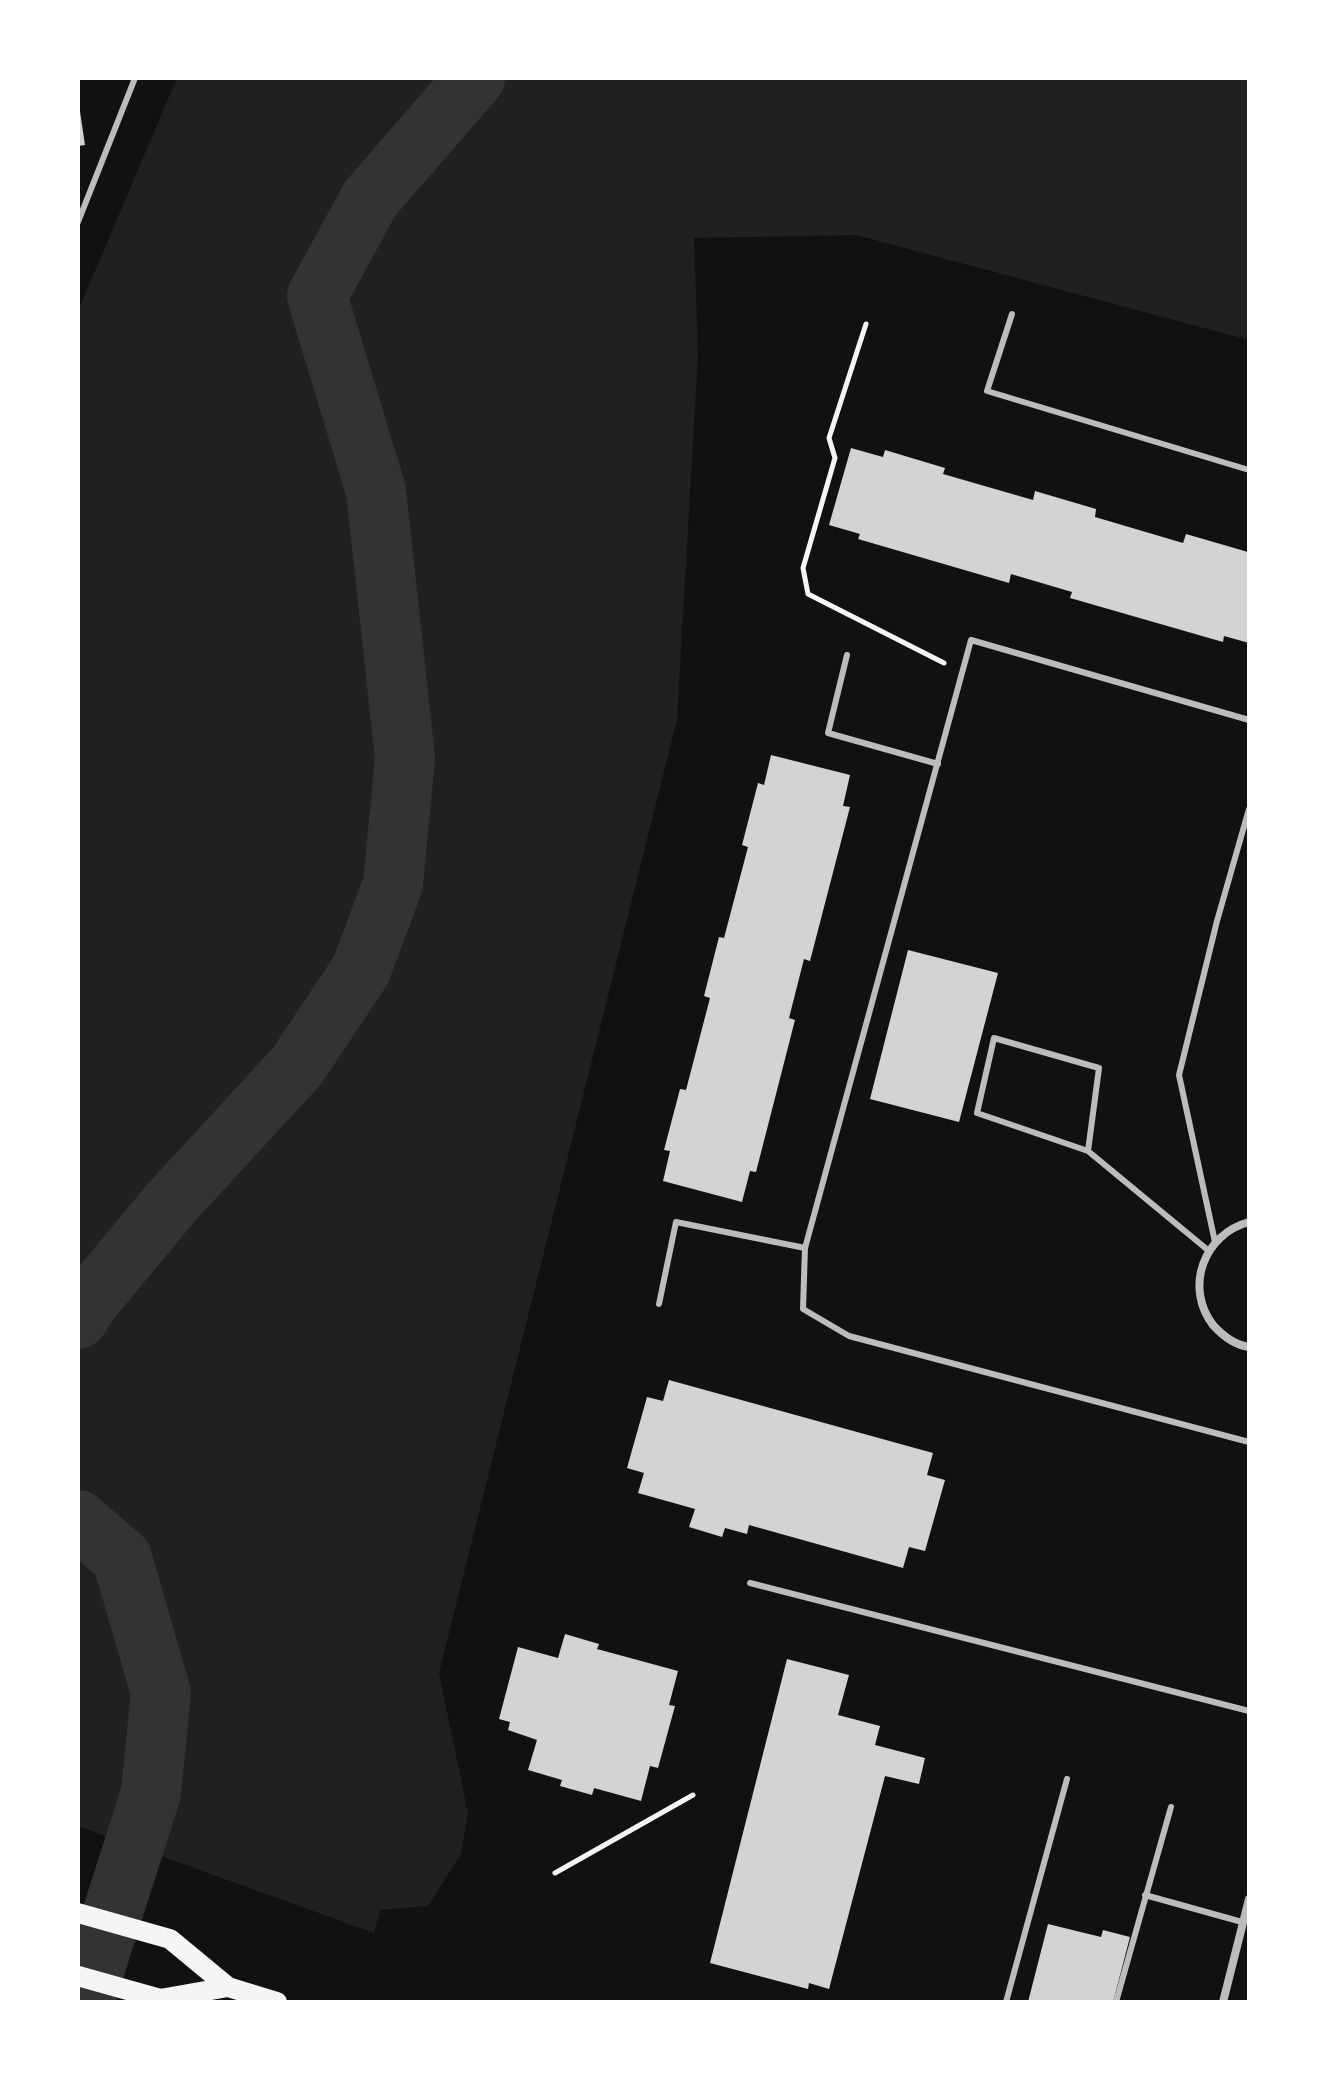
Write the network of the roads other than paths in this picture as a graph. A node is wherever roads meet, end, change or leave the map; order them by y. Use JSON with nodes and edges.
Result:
{"nodes":[{"id":1,"x":135,"y":78,"type":"edge"},
{"id":2,"x":78,"y":222,"type":"edge"},
{"id":3,"x":1012,"y":314,"type":"dead end"},
{"id":4,"x":1249,"y":470,"type":"edge"},
{"id":5,"x":847,"y":655,"type":"dead end"},
{"id":6,"x":1249,"y":720,"type":"edge"},
{"id":7,"x":938,"y":764,"type":"junction"},
{"id":8,"x":1249,"y":809,"type":"edge"},
{"id":9,"x":1088,"y":1151,"type":"junction"},
{"id":10,"x":1249,"y":1222,"type":"edge"},
{"id":11,"x":1215,"y":1242,"type":"junction"},
{"id":12,"x":805,"y":1248,"type":"junction"},
{"id":13,"x":1209,"y":1251,"type":"junction"},
{"id":14,"x":659,"y":1304,"type":"dead end"},
{"id":15,"x":1249,"y":1347,"type":"edge"},
{"id":16,"x":1249,"y":1442,"type":"edge"},
{"id":17,"x":750,"y":1583,"type":"dead end"},
{"id":18,"x":1249,"y":1711,"type":"edge"},
{"id":19,"x":1067,"y":1779,"type":"dead end"},
{"id":20,"x":1171,"y":1807,"type":"dead end"},
{"id":21,"x":1145,"y":1895,"type":"junction"},
{"id":22,"x":1249,"y":1899,"type":"edge"},
{"id":23,"x":78,"y":1913,"type":"edge"},
{"id":24,"x":1242,"y":1922,"type":"junction"},
{"id":25,"x":78,"y":1976,"type":"edge"},
{"id":26,"x":228,"y":1987,"type":"junction"},
{"id":27,"x":277,"y":2002,"type":"edge"},
{"id":28,"x":1006,"y":2002,"type":"edge"},
{"id":29,"x":1116,"y":2002,"type":"edge"},
{"id":30,"x":1223,"y":2002,"type":"edge"}],
"edges":[{"from":1,"to":2,"type":"lane"},
{"from":3,"to":4,"type":"lane"},
{"from":5,"to":7,"type":"lane"},
{"from":6,"to":7,"type":"lane"},
{"from":7,"to":12,"type":"lane"},
{"from":8,"to":11,"type":"lane"},
{"from":9,"to":9,"type":"lane"},
{"from":9,"to":13,"type":"lane"},
{"from":10,"to":11,"type":"street"},
{"from":11,"to":13,"type":"street"},
{"from":12,"to":14,"type":"lane"},
{"from":12,"to":16,"type":"lane"},
{"from":13,"to":15,"type":"street"},
{"from":17,"to":18,"type":"lane"},
{"from":19,"to":28,"type":"lane"},
{"from":20,"to":21,"type":"lane"},
{"from":21,"to":24,"type":"lane"},
{"from":21,"to":29,"type":"lane"},
{"from":22,"to":24,"type":"street"},
{"from":23,"to":26,"type":"main road"},
{"from":24,"to":30,"type":"street"},
{"from":25,"to":26,"type":"main road"},
{"from":26,"to":27,"type":"main road"}]}
